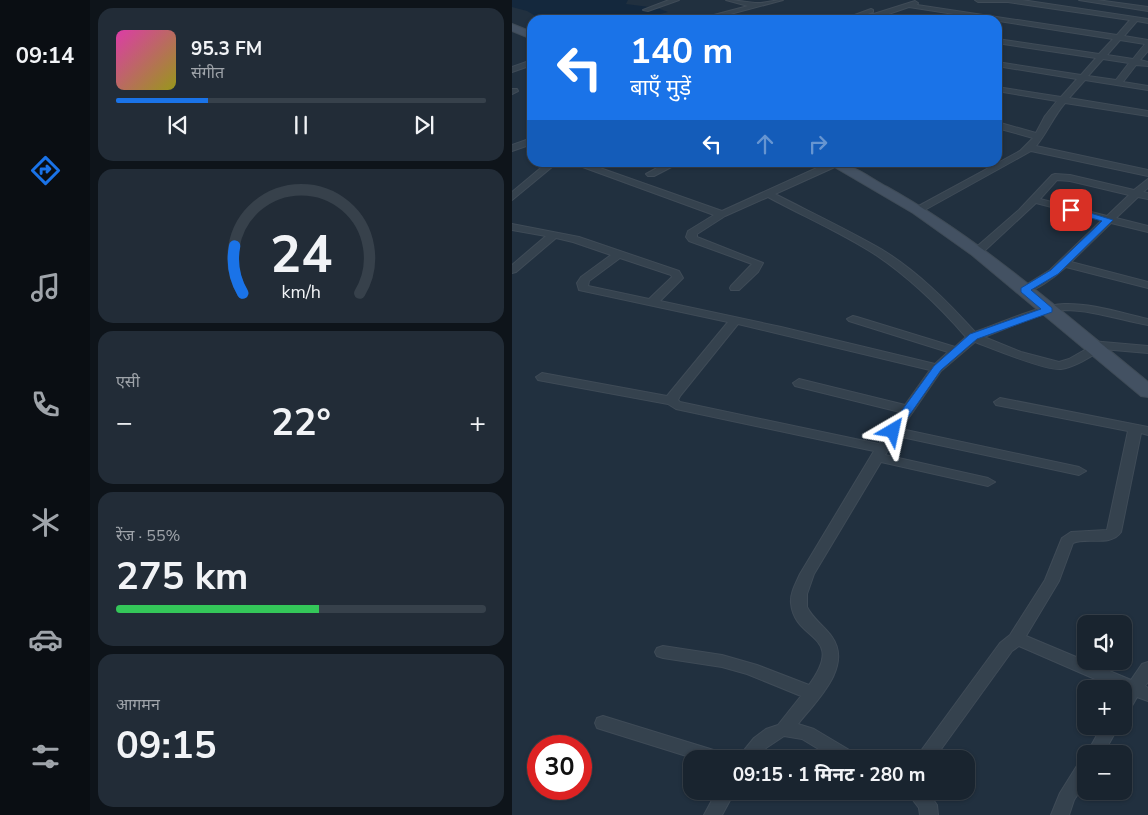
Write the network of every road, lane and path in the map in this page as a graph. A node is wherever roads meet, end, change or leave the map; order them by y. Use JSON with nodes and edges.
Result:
{"nodes":[{"id":1,"x":654,"y":0,"type":"edge"},
{"id":2,"x":676,"y":0,"type":"edge"},
{"id":3,"x":729,"y":0,"type":"edge"},
{"id":4,"x":780,"y":0,"type":"edge"},
{"id":5,"x":900,"y":0,"type":"edge"},
{"id":6,"x":922,"y":0,"type":"edge"},
{"id":7,"x":978,"y":0,"type":"edge"},
{"id":8,"x":1008,"y":0,"type":"edge"},
{"id":9,"x":1082,"y":0,"type":"edge"},
{"id":10,"x":666,"y":3,"type":"junction"},
{"id":11,"x":907,"y":5,"type":"junction"},
{"id":12,"x":755,"y":6,"type":"junction"},
{"id":13,"x":1148,"y":9,"type":"edge"},
{"id":14,"x":646,"y":10,"type":"dead end"},
{"id":15,"x":719,"y":15,"type":"edge"},
{"id":16,"x":872,"y":15,"type":"edge"},
{"id":17,"x":876,"y":15,"type":"edge"},
{"id":18,"x":971,"y":15,"type":"edge"},
{"id":19,"x":1135,"y":19,"type":"junction"},
{"id":20,"x":1002,"y":20,"type":"edge"},
{"id":21,"x":1148,"y":21,"type":"edge"},
{"id":22,"x":512,"y":27,"type":"edge"},
{"id":23,"x":527,"y":34,"type":"edge"},
{"id":24,"x":1118,"y":38,"type":"junction"},
{"id":25,"x":1002,"y":41,"type":"edge"},
{"id":26,"x":1148,"y":44,"type":"edge"},
{"id":27,"x":1101,"y":57,"type":"junction"},
{"id":28,"x":1134,"y":62,"type":"junction"},
{"id":29,"x":527,"y":64,"type":"edge"},
{"id":30,"x":1148,"y":64,"type":"edge"},
{"id":31,"x":1002,"y":65,"type":"edge"},
{"id":32,"x":512,"y":70,"type":"edge"},
{"id":33,"x":1083,"y":78,"type":"junction"},
{"id":34,"x":1117,"y":84,"type":"junction"},
{"id":35,"x":1148,"y":88,"type":"edge"},
{"id":36,"x":1002,"y":90,"type":"edge"},
{"id":37,"x":1064,"y":100,"type":"junction"},
{"id":38,"x":1148,"y":114,"type":"edge"},
{"id":39,"x":1002,"y":126,"type":"edge"},
{"id":40,"x":527,"y":134,"type":"edge"},
{"id":41,"x":1040,"y":137,"type":"junction"},
{"id":42,"x":512,"y":140,"type":"edge"},
{"id":43,"x":527,"y":143,"type":"edge"},
{"id":44,"x":512,"y":148,"type":"edge"},
{"id":45,"x":1031,"y":148,"type":"junction"},
{"id":46,"x":1002,"y":164,"type":"edge"},
{"id":47,"x":548,"y":167,"type":"edge"},
{"id":48,"x":587,"y":167,"type":"edge"},
{"id":49,"x":666,"y":167,"type":"edge"},
{"id":50,"x":824,"y":167,"type":"edge"},
{"id":51,"x":840,"y":167,"type":"edge"},
{"id":52,"x":996,"y":167,"type":"edge"},
{"id":53,"x":1148,"y":173,"type":"edge"},
{"id":54,"x":651,"y":174,"type":"dead end"},
{"id":55,"x":1148,"y":182,"type":"edge"},
{"id":56,"x":767,"y":193,"type":"junction"},
{"id":57,"x":1135,"y":193,"type":"junction"},
{"id":58,"x":1148,"y":196,"type":"edge"},
{"id":59,"x":512,"y":197,"type":"edge"},
{"id":60,"x":1034,"y":200,"type":"junction"},
{"id":61,"x":918,"y":210,"type":"junction"},
{"id":62,"x":722,"y":214,"type":"junction"},
{"id":63,"x":1108,"y":220,"type":"junction"},
{"id":64,"x":512,"y":227,"type":"edge"},
{"id":65,"x":1148,"y":228,"type":"edge"},
{"id":66,"x":554,"y":234,"type":"junction"},
{"id":67,"x":977,"y":252,"type":"junction"},
{"id":68,"x":617,"y":255,"type":"junction"},
{"id":69,"x":1064,"y":262,"type":"junction"},
{"id":70,"x":512,"y":270,"type":"edge"},
{"id":71,"x":1148,"y":285,"type":"edge"},
{"id":72,"x":735,"y":288,"type":"dead end"},
{"id":73,"x":1025,"y":290,"type":"junction"},
{"id":74,"x":652,"y":302,"type":"junction"},
{"id":75,"x":1048,"y":310,"type":"junction"},
{"id":76,"x":853,"y":319,"type":"dead end"},
{"id":77,"x":736,"y":320,"type":"junction"},
{"id":78,"x":1148,"y":322,"type":"edge"},
{"id":79,"x":973,"y":337,"type":"junction"},
{"id":80,"x":1094,"y":346,"type":"junction"},
{"id":81,"x":1148,"y":350,"type":"edge"},
{"id":82,"x":956,"y":351,"type":"junction"},
{"id":83,"x":937,"y":368,"type":"junction"},
{"id":84,"x":542,"y":377,"type":"dead end"},
{"id":85,"x":800,"y":383,"type":"dead end"},
{"id":86,"x":1148,"y":392,"type":"edge"},
{"id":87,"x":672,"y":401,"type":"junction"},
{"id":88,"x":1000,"y":402,"type":"dead end"},
{"id":89,"x":908,"y":410,"type":"junction"},
{"id":90,"x":1141,"y":430,"type":"edge"},
{"id":91,"x":893,"y":431,"type":"junction"},
{"id":92,"x":879,"y":453,"type":"junction"},
{"id":93,"x":1079,"y":471,"type":"dead end"},
{"id":94,"x":988,"y":482,"type":"dead end"},
{"id":95,"x":1016,"y":639,"type":"junction"},
{"id":96,"x":663,"y":652,"type":"dead end"},
{"id":97,"x":1148,"y":668,"type":"edge"},
{"id":98,"x":1141,"y":692,"type":"edge"},
{"id":99,"x":811,"y":693,"type":"junction"},
{"id":100,"x":602,"y":723,"type":"dead end"},
{"id":101,"x":785,"y":728,"type":"junction"},
{"id":102,"x":690,"y":750,"type":"edge"},
{"id":103,"x":755,"y":750,"type":"edge"},
{"id":104,"x":834,"y":750,"type":"edge"},
{"id":105,"x":931,"y":750,"type":"edge"},
{"id":106,"x":1077,"y":780,"type":"edge"},
{"id":107,"x":722,"y":800,"type":"edge"},
{"id":108,"x":923,"y":800,"type":"edge"},
{"id":109,"x":714,"y":815,"type":"edge"},
{"id":110,"x":930,"y":815,"type":"edge"},
{"id":111,"x":1060,"y":815,"type":"edge"}],
"edges":[{"from":1,"to":10,"type":"street"},
{"from":2,"to":10,"type":"street"},
{"from":3,"to":12,"type":"street"},
{"from":4,"to":12,"type":"street"},
{"from":5,"to":16,"type":"street"},
{"from":6,"to":11,"type":"street"},
{"from":7,"to":8,"type":"street"},
{"from":8,"to":19,"type":"street"},
{"from":9,"to":13,"type":"street"},
{"from":10,"to":14,"type":"street"},
{"from":11,"to":17,"type":"street"},
{"from":11,"to":18,"type":"street"},
{"from":12,"to":15,"type":"street"},
{"from":19,"to":21,"type":"street"},
{"from":19,"to":24,"type":"street"},
{"from":20,"to":24,"type":"street"},
{"from":22,"to":23,"type":"street"},
{"from":24,"to":26,"type":"street"},
{"from":24,"to":27,"type":"street"},
{"from":25,"to":27,"type":"street"},
{"from":26,"to":28,"type":"street"},
{"from":27,"to":28,"type":"street"},
{"from":27,"to":33,"type":"street"},
{"from":28,"to":30,"type":"street"},
{"from":28,"to":34,"type":"street"},
{"from":29,"to":32,"type":"street"},
{"from":31,"to":33,"type":"street"},
{"from":33,"to":34,"type":"street"},
{"from":33,"to":37,"type":"street"},
{"from":34,"to":35,"type":"street"},
{"from":36,"to":37,"type":"street"},
{"from":37,"to":38,"type":"street"},
{"from":37,"to":41,"type":"street"},
{"from":39,"to":41,"type":"street"},
{"from":40,"to":42,"type":"street"},
{"from":41,"to":45,"type":"street"},
{"from":43,"to":44,"type":"street"},
{"from":45,"to":46,"type":"street"},
{"from":45,"to":53,"type":"street"},
{"from":47,"to":59,"type":"street"},
{"from":48,"to":62,"type":"street"},
{"from":49,"to":54,"type":"street"},
{"from":50,"to":56,"type":"street"},
{"from":51,"to":61,"type":"street"},
{"from":52,"to":61,"type":"street"},
{"from":55,"to":57,"type":"street"},
{"from":56,"to":62,"type":"street"},
{"from":56,"to":79,"type":"street"},
{"from":57,"to":58,"type":"street"},
{"from":57,"to":60,"type":"street"},
{"from":57,"to":63,"type":"street"},
{"from":60,"to":63,"type":"street"},
{"from":60,"to":67,"type":"street"},
{"from":61,"to":67,"type":"street"},
{"from":62,"to":72,"type":"street"},
{"from":63,"to":65,"type":"street"},
{"from":63,"to":69,"type":"street"},
{"from":64,"to":66,"type":"street"},
{"from":66,"to":68,"type":"street"},
{"from":66,"to":70,"type":"street"},
{"from":67,"to":73,"type":"street"},
{"from":68,"to":74,"type":"street"},
{"from":68,"to":74,"type":"street"},
{"from":69,"to":71,"type":"street"},
{"from":69,"to":73,"type":"street"},
{"from":73,"to":75,"type":"street"},
{"from":74,"to":77,"type":"street"},
{"from":75,"to":78,"type":"street"},
{"from":75,"to":79,"type":"street"},
{"from":75,"to":80,"type":"street"},
{"from":76,"to":82,"type":"street"},
{"from":77,"to":83,"type":"street"},
{"from":77,"to":87,"type":"street"},
{"from":79,"to":80,"type":"street"},
{"from":79,"to":82,"type":"street"},
{"from":80,"to":81,"type":"street"},
{"from":80,"to":86,"type":"street"},
{"from":82,"to":83,"type":"street"},
{"from":83,"to":89,"type":"street"},
{"from":84,"to":87,"type":"street"},
{"from":85,"to":89,"type":"street"},
{"from":87,"to":92,"type":"street"},
{"from":88,"to":90,"type":"street"},
{"from":89,"to":91,"type":"street"},
{"from":90,"to":95,"type":"street"},
{"from":91,"to":92,"type":"street"},
{"from":91,"to":93,"type":"street"},
{"from":92,"to":94,"type":"street"},
{"from":92,"to":99,"type":"street"},
{"from":95,"to":98,"type":"street"},
{"from":95,"to":105,"type":"street"},
{"from":96,"to":99,"type":"street"},
{"from":97,"to":98,"type":"street"},
{"from":99,"to":101,"type":"street"},
{"from":100,"to":102,"type":"street"},
{"from":101,"to":103,"type":"street"},
{"from":101,"to":104,"type":"street"},
{"from":106,"to":111,"type":"street"},
{"from":107,"to":109,"type":"street"},
{"from":108,"to":110,"type":"street"}]}
